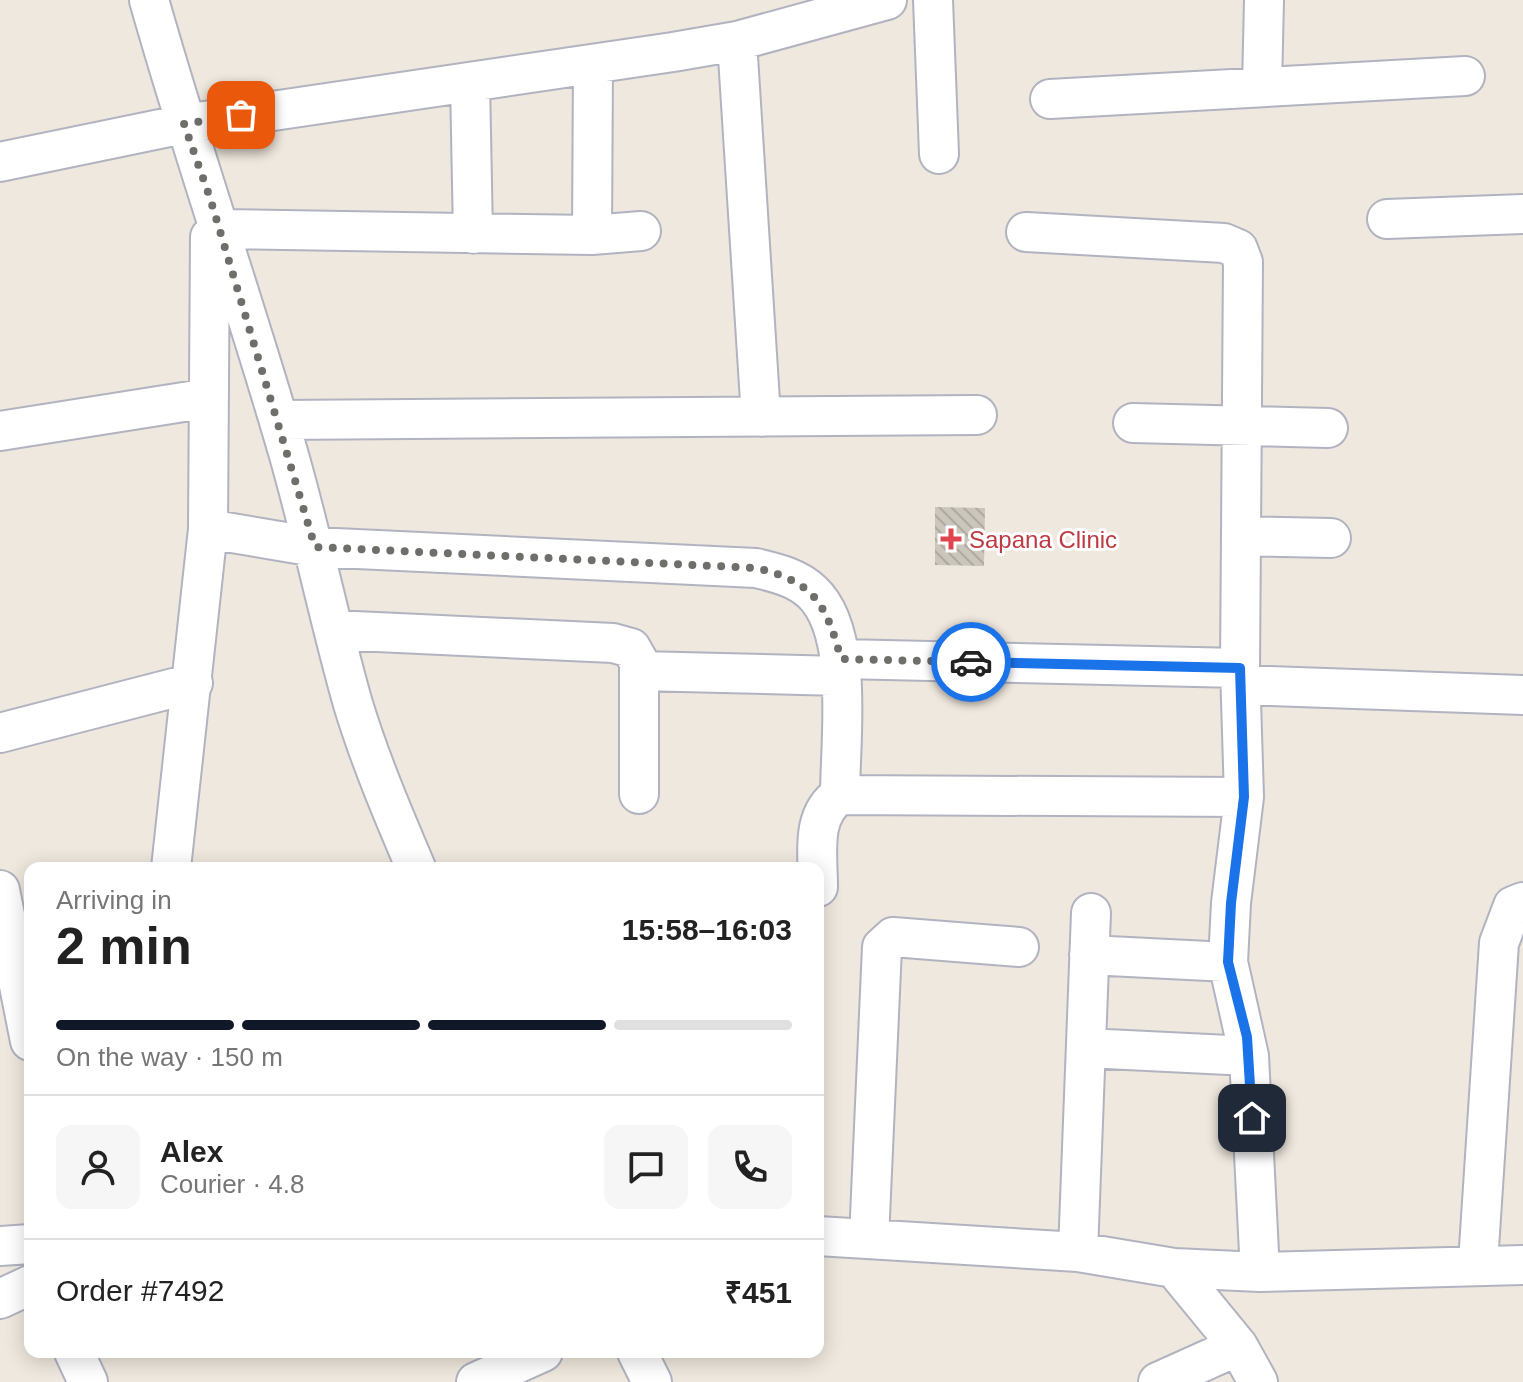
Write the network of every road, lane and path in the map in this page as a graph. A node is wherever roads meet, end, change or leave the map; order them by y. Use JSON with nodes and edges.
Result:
{"nodes":[{"id":1,"x":149,"y":0,"type":"edge"},
{"id":2,"x":887,"y":0,"type":"edge"},
{"id":3,"x":933,"y":0,"type":"edge"},
{"id":4,"x":1264,"y":0,"type":"edge"},
{"id":5,"x":737,"y":41,"type":"junction"},
{"id":6,"x":593,"y":64,"type":"junction"},
{"id":7,"x":1465,"y":76,"type":"dead end"},
{"id":8,"x":470,"y":82,"type":"junction"},
{"id":9,"x":1262,"y":87,"type":"junction"},
{"id":10,"x":1050,"y":99,"type":"dead end"},
{"id":11,"x":184,"y":124,"type":"junction"},
{"id":12,"x":939,"y":154,"type":"dead end"},
{"id":13,"x":0,"y":162,"type":"edge"},
{"id":14,"x":215,"y":213,"type":"junction"},
{"id":15,"x":1523,"y":214,"type":"edge"},
{"id":16,"x":1387,"y":219,"type":"dead end"},
{"id":17,"x":641,"y":231,"type":"dead end"},
{"id":18,"x":1026,"y":232,"type":"dead end"},
{"id":19,"x":473,"y":234,"type":"junction"},
{"id":20,"x":592,"y":235,"type":"junction"},
{"id":21,"x":209,"y":398,"type":"junction"},
{"id":22,"x":977,"y":415,"type":"dead end"},
{"id":23,"x":761,"y":417,"type":"junction"},
{"id":24,"x":279,"y":420,"type":"junction"},
{"id":25,"x":1133,"y":423,"type":"dead end"},
{"id":26,"x":1242,"y":426,"type":"junction"},
{"id":27,"x":1328,"y":428,"type":"dead end"},
{"id":28,"x":0,"y":431,"type":"edge"},
{"id":29,"x":208,"y":529,"type":"junction"},
{"id":30,"x":1241,"y":536,"type":"junction"},
{"id":31,"x":1331,"y":538,"type":"dead end"},
{"id":32,"x":315,"y":547,"type":"junction"},
{"id":33,"x":334,"y":630,"type":"junction"},
{"id":34,"x":841,"y":668,"type":"junction"},
{"id":35,"x":639,"y":671,"type":"junction"},
{"id":36,"x":1240,"y":676,"type":"junction"},
{"id":37,"x":193,"y":683,"type":"junction"},
{"id":38,"x":1523,"y":695,"type":"edge"},
{"id":39,"x":0,"y":733,"type":"edge"},
{"id":40,"x":639,"y":794,"type":"dead end"},
{"id":41,"x":840,"y":795,"type":"junction"},
{"id":42,"x":1244,"y":797,"type":"junction"},
{"id":43,"x":172,"y":862,"type":"edge"},
{"id":44,"x":413,"y":862,"type":"edge"},
{"id":45,"x":818,"y":862,"type":"edge"},
{"id":46,"x":0,"y":890,"type":"edge"},
{"id":47,"x":1523,"y":902,"type":"edge"},
{"id":48,"x":1091,"y":913,"type":"dead end"},
{"id":49,"x":1019,"y":947,"type":"dead end"},
{"id":50,"x":1089,"y":955,"type":"junction"},
{"id":51,"x":1228,"y":962,"type":"junction"},
{"id":52,"x":1509,"y":1003,"type":"edge"},
{"id":53,"x":24,"y":1011,"type":"edge"},
{"id":54,"x":1086,"y":1048,"type":"junction"},
{"id":55,"x":1249,"y":1056,"type":"junction"},
{"id":56,"x":824,"y":1236,"type":"edge"},
{"id":57,"x":869,"y":1239,"type":"junction"},
{"id":58,"x":24,"y":1244,"type":"edge"},
{"id":59,"x":0,"y":1246,"type":"edge"},
{"id":60,"x":1078,"y":1252,"type":"junction"},
{"id":61,"x":1478,"y":1263,"type":"junction"},
{"id":62,"x":1523,"y":1265,"type":"edge"},
{"id":63,"x":1174,"y":1268,"type":"junction"},
{"id":64,"x":1260,"y":1272,"type":"junction"},
{"id":65,"x":24,"y":1288,"type":"edge"},
{"id":66,"x":0,"y":1299,"type":"edge"},
{"id":67,"x":1238,"y":1346,"type":"junction"},
{"id":68,"x":77,"y":1358,"type":"edge"},
{"id":69,"x":530,"y":1358,"type":"edge"},
{"id":70,"x":640,"y":1358,"type":"edge"},
{"id":71,"x":88,"y":1382,"type":"edge"},
{"id":72,"x":476,"y":1382,"type":"edge"},
{"id":73,"x":652,"y":1382,"type":"edge"},
{"id":74,"x":1158,"y":1382,"type":"edge"},
{"id":75,"x":1258,"y":1382,"type":"edge"}],
"edges":[{"from":1,"to":11,"type":"street"},
{"from":2,"to":5,"type":"street"},
{"from":3,"to":12,"type":"street"},
{"from":4,"to":9,"type":"street"},
{"from":5,"to":6,"type":"street"},
{"from":5,"to":23,"type":"street"},
{"from":6,"to":8,"type":"street"},
{"from":6,"to":20,"type":"street"},
{"from":7,"to":9,"type":"street"},
{"from":8,"to":11,"type":"street"},
{"from":8,"to":19,"type":"street"},
{"from":9,"to":10,"type":"street"},
{"from":11,"to":13,"type":"street"},
{"from":11,"to":14,"type":"street"},
{"from":14,"to":19,"type":"street"},
{"from":14,"to":21,"type":"street"},
{"from":14,"to":24,"type":"street"},
{"from":15,"to":16,"type":"street"},
{"from":17,"to":20,"type":"street"},
{"from":18,"to":26,"type":"street"},
{"from":19,"to":20,"type":"street"},
{"from":21,"to":28,"type":"street"},
{"from":21,"to":29,"type":"street"},
{"from":22,"to":23,"type":"street"},
{"from":23,"to":24,"type":"street"},
{"from":24,"to":32,"type":"street"},
{"from":25,"to":26,"type":"street"},
{"from":26,"to":27,"type":"street"},
{"from":26,"to":30,"type":"street"},
{"from":29,"to":32,"type":"street"},
{"from":29,"to":37,"type":"street"},
{"from":30,"to":31,"type":"street"},
{"from":30,"to":36,"type":"street"},
{"from":32,"to":33,"type":"street"},
{"from":32,"to":34,"type":"street"},
{"from":33,"to":35,"type":"street"},
{"from":33,"to":44,"type":"street"},
{"from":34,"to":35,"type":"street"},
{"from":34,"to":36,"type":"street"},
{"from":34,"to":41,"type":"street"},
{"from":35,"to":40,"type":"street"},
{"from":36,"to":38,"type":"street"},
{"from":36,"to":42,"type":"street"},
{"from":37,"to":39,"type":"street"},
{"from":37,"to":43,"type":"street"},
{"from":41,"to":42,"type":"street"},
{"from":41,"to":45,"type":"street"},
{"from":42,"to":51,"type":"street"},
{"from":46,"to":53,"type":"street"},
{"from":47,"to":52,"type":"street"},
{"from":48,"to":50,"type":"street"},
{"from":49,"to":57,"type":"street"},
{"from":50,"to":51,"type":"street"},
{"from":50,"to":54,"type":"street"},
{"from":51,"to":55,"type":"street"},
{"from":52,"to":61,"type":"street"},
{"from":54,"to":55,"type":"street"},
{"from":54,"to":60,"type":"street"},
{"from":55,"to":64,"type":"street"},
{"from":56,"to":57,"type":"street"},
{"from":57,"to":60,"type":"street"},
{"from":58,"to":59,"type":"street"},
{"from":60,"to":63,"type":"street"},
{"from":61,"to":62,"type":"street"},
{"from":61,"to":64,"type":"street"},
{"from":63,"to":64,"type":"street"},
{"from":63,"to":67,"type":"street"},
{"from":65,"to":66,"type":"street"},
{"from":67,"to":74,"type":"street"},
{"from":67,"to":75,"type":"street"},
{"from":68,"to":71,"type":"street"},
{"from":69,"to":72,"type":"street"},
{"from":70,"to":73,"type":"street"}]}
